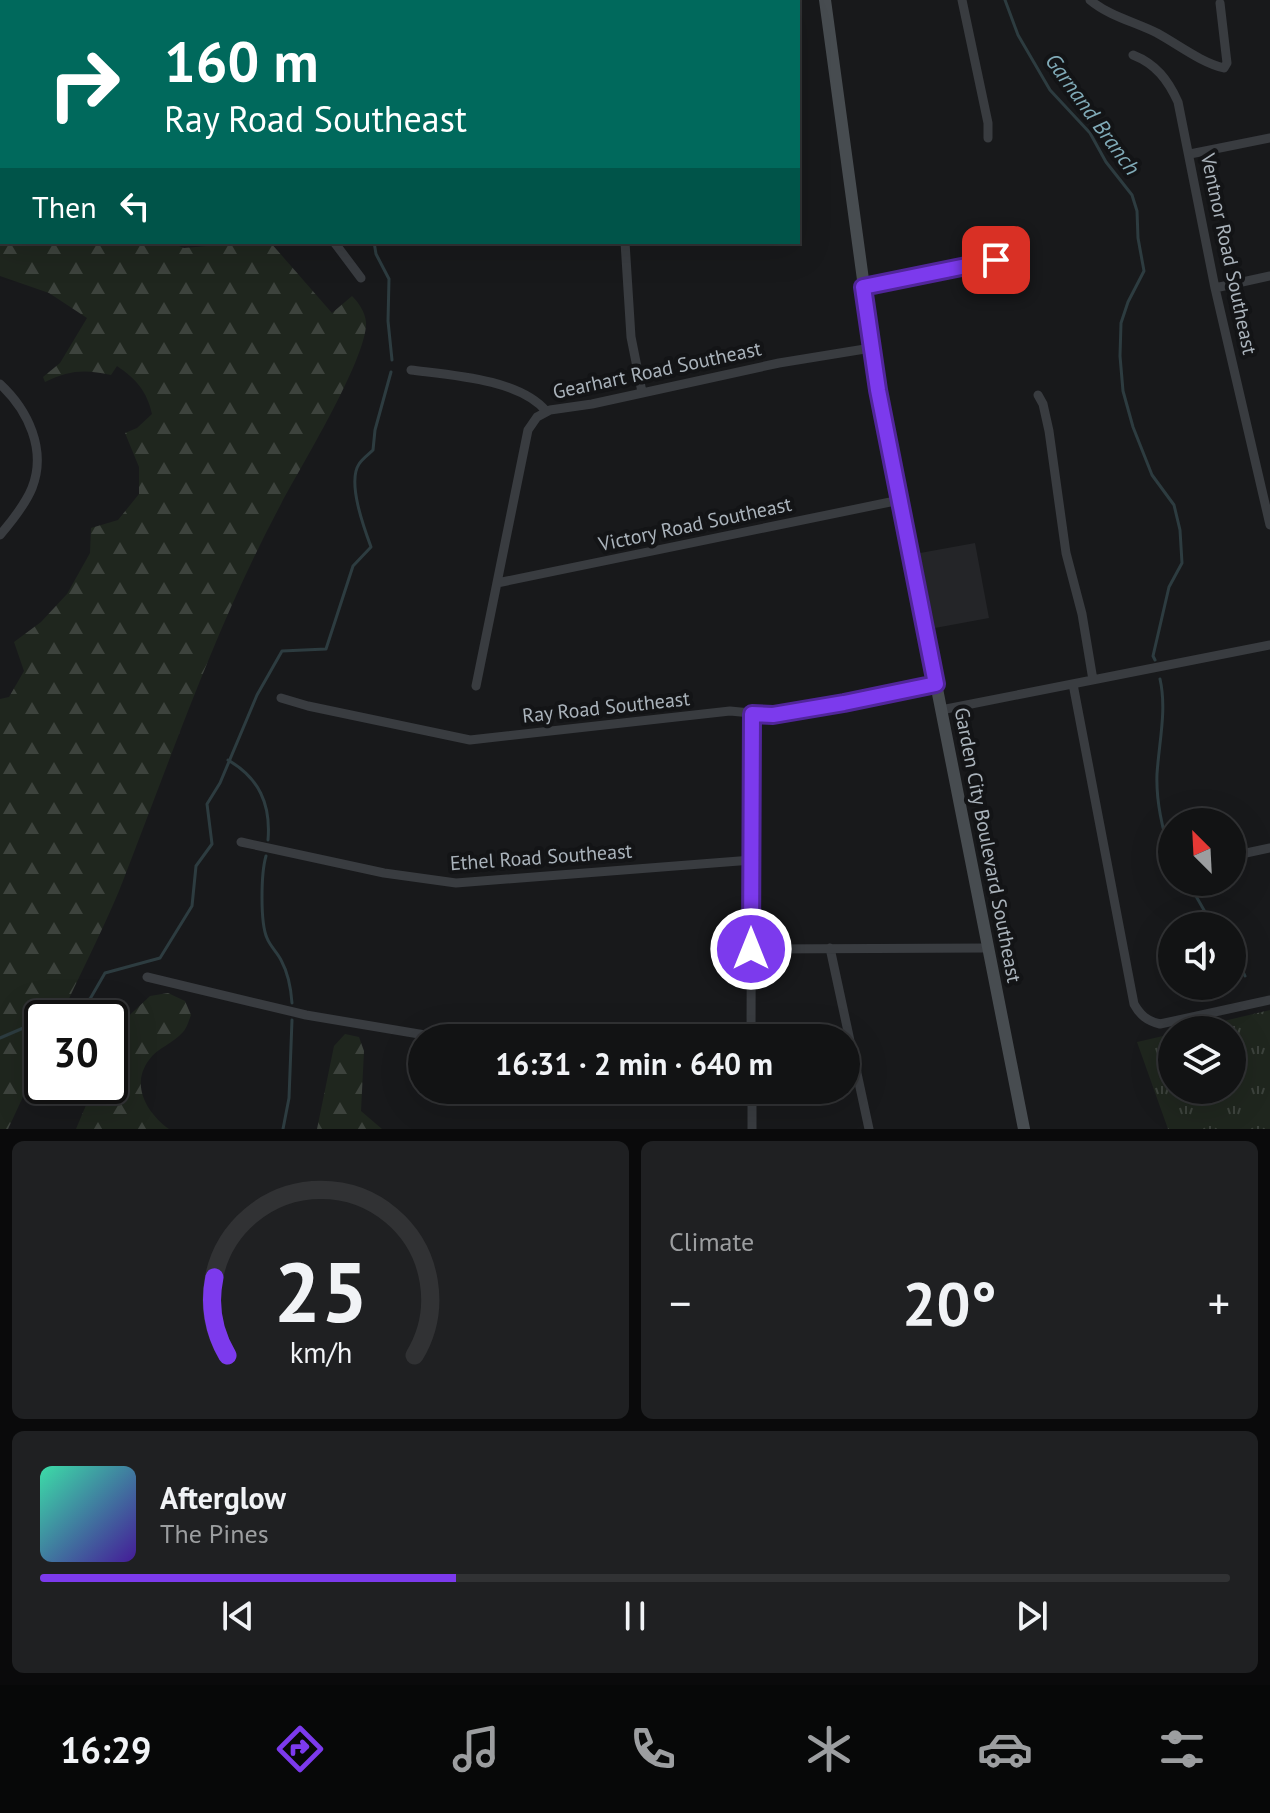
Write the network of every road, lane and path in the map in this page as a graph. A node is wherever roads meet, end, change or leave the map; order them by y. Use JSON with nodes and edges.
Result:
{"nodes":[{"id":1,"x":825,"y":0,"type":"edge"},
{"id":2,"x":962,"y":0,"type":"edge"},
{"id":3,"x":1090,"y":0,"type":"edge"},
{"id":4,"x":1220,"y":3,"type":"dead end"},
{"id":5,"x":1133,"y":55,"type":"dead end"},
{"id":6,"x":988,"y":138,"type":"dead end"},
{"id":7,"x":1270,"y":138,"type":"edge"},
{"id":8,"x":1190,"y":154,"type":"junction"},
{"id":9,"x":336,"y":244,"type":"edge"},
{"id":10,"x":625,"y":244,"type":"edge"},
{"id":11,"x":1019,"y":257,"type":"dead end"},
{"id":12,"x":1270,"y":276,"type":"edge"},
{"id":13,"x":361,"y":278,"type":"dead end"},
{"id":14,"x":863,"y":287,"type":"junction"},
{"id":15,"x":1215,"y":288,"type":"junction"},
{"id":16,"x":871,"y":348,"type":"junction"},
{"id":17,"x":411,"y":370,"type":"dead end"},
{"id":18,"x":0,"y":384,"type":"edge"},
{"id":19,"x":642,"y":392,"type":"junction"},
{"id":20,"x":1038,"y":395,"type":"dead end"},
{"id":21,"x":546,"y":411,"type":"junction"},
{"id":22,"x":900,"y":500,"type":"junction"},
{"id":23,"x":1270,"y":525,"type":"edge"},
{"id":24,"x":0,"y":535,"type":"edge"},
{"id":25,"x":497,"y":583,"type":"junction"},
{"id":26,"x":1270,"y":645,"type":"edge"},
{"id":27,"x":1093,"y":680,"type":"junction"},
{"id":28,"x":936,"y":684,"type":"junction"},
{"id":29,"x":1073,"y":684,"type":"junction"},
{"id":30,"x":476,"y":686,"type":"dead end"},
{"id":31,"x":281,"y":698,"type":"dead end"},
{"id":32,"x":941,"y":710,"type":"junction"},
{"id":33,"x":752,"y":714,"type":"junction"},
{"id":34,"x":241,"y":842,"type":"dead end"},
{"id":35,"x":1270,"y":848,"type":"edge"},
{"id":36,"x":1246,"y":853,"type":"edge"},
{"id":37,"x":752,"y":860,"type":"junction"},
{"id":38,"x":830,"y":948,"type":"junction"},
{"id":39,"x":987,"y":948,"type":"junction"},
{"id":40,"x":751,"y":949,"type":"junction"},
{"id":41,"x":147,"y":977,"type":"dead end"},
{"id":42,"x":1270,"y":1000,"type":"edge"},
{"id":43,"x":751,"y":1024,"type":"edge"},
{"id":44,"x":408,"y":1032,"type":"edge"},
{"id":45,"x":752,"y":1104,"type":"edge"},
{"id":46,"x":752,"y":1129,"type":"edge"},
{"id":47,"x":869,"y":1129,"type":"edge"},
{"id":48,"x":1024,"y":1129,"type":"edge"}],
"edges":[{"from":1,"to":14,"type":"street","name":"Garden City Boulevard Southeast"},
{"from":2,"to":6,"type":"street"},
{"from":3,"to":4,"type":"street"},
{"from":5,"to":8,"type":"street","name":"Ventnor Road Southeast"},
{"from":7,"to":8,"type":"street"},
{"from":8,"to":15,"type":"street","name":"Ventnor Road Southeast"},
{"from":9,"to":13,"type":"street"},
{"from":10,"to":19,"type":"street"},
{"from":11,"to":14,"type":"street"},
{"from":12,"to":15,"type":"street"},
{"from":14,"to":16,"type":"street","name":"Garden City Boulevard Southeast"},
{"from":15,"to":23,"type":"street","name":"Ventnor Road Southeast"},
{"from":16,"to":19,"type":"street","name":"Gearhart Road Southeast"},
{"from":16,"to":22,"type":"street","name":"Garden City Boulevard Southeast"},
{"from":17,"to":21,"type":"street","name":"Gearhart Road Southeast"},
{"from":18,"to":24,"type":"street"},
{"from":19,"to":21,"type":"street","name":"Gearhart Road Southeast"},
{"from":20,"to":27,"type":"street"},
{"from":21,"to":25,"type":"street"},
{"from":22,"to":25,"type":"street","name":"Victory Road Southeast"},
{"from":22,"to":28,"type":"street","name":"Garden City Boulevard Southeast"},
{"from":25,"to":30,"type":"street"},
{"from":26,"to":27,"type":"street"},
{"from":27,"to":29,"type":"street"},
{"from":28,"to":32,"type":"street","name":"Garden City Boulevard Southeast"},
{"from":28,"to":33,"type":"street","name":"Ray Road Southeast"},
{"from":29,"to":32,"type":"street"},
{"from":29,"to":42,"type":"street"},
{"from":31,"to":33,"type":"street","name":"Ray Road Southeast"},
{"from":32,"to":39,"type":"street","name":"Garden City Boulevard Southeast"},
{"from":33,"to":37,"type":"street"},
{"from":34,"to":37,"type":"street","name":"Ethel Road Southeast"},
{"from":35,"to":36,"type":"street"},
{"from":37,"to":40,"type":"street"},
{"from":38,"to":39,"type":"street"},
{"from":38,"to":40,"type":"street"},
{"from":38,"to":47,"type":"street"},
{"from":39,"to":48,"type":"street","name":"Garden City Boulevard Southeast"},
{"from":40,"to":43,"type":"street"},
{"from":41,"to":44,"type":"street"},
{"from":45,"to":46,"type":"street"}]}
